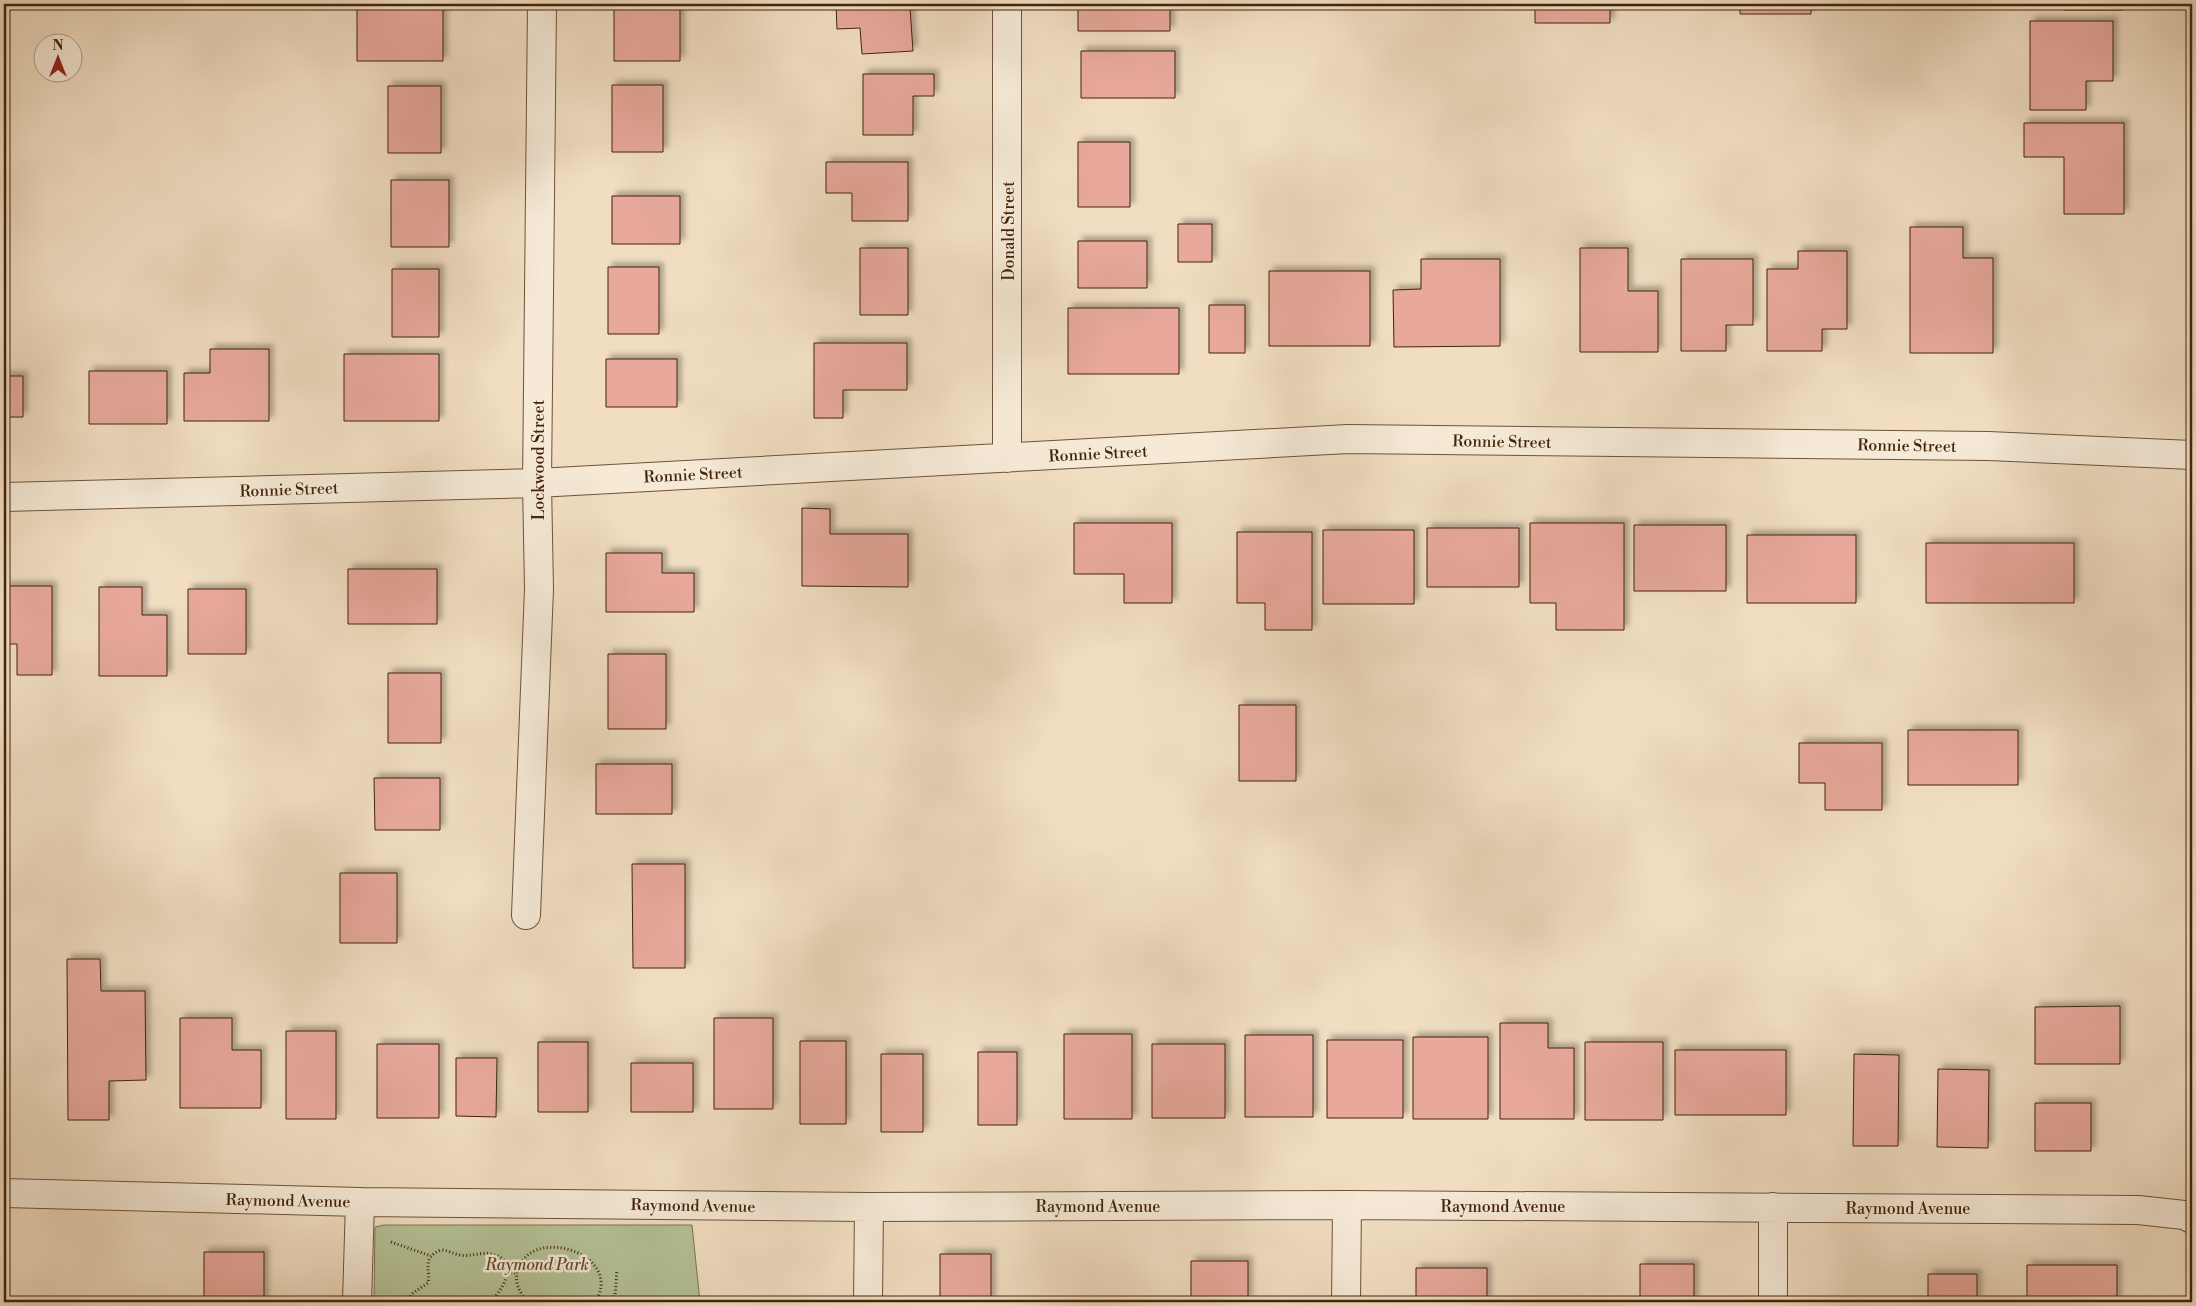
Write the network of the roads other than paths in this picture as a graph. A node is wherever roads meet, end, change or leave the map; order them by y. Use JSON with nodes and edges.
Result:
{"nodes":[{"id":1,"x":542,"y":4,"type":"edge"},
{"id":2,"x":1007,"y":4,"type":"edge"},
{"id":3,"x":2192,"y":455,"type":"edge"},
{"id":4,"x":1007,"y":458,"type":"junction"},
{"id":5,"x":537,"y":483,"type":"junction"},
{"id":6,"x":4,"y":497,"type":"edge"},
{"id":7,"x":526,"y":915,"type":"dead end"},
{"id":8,"x":4,"y":1193,"type":"edge"},
{"id":9,"x":360,"y":1202,"type":"junction"},
{"id":10,"x":1347,"y":1205,"type":"junction"},
{"id":11,"x":869,"y":1206,"type":"junction"},
{"id":12,"x":1773,"y":1207,"type":"junction"},
{"id":13,"x":2192,"y":1219,"type":"edge"},
{"id":14,"x":357,"y":1302,"type":"edge"},
{"id":15,"x":868,"y":1302,"type":"edge"},
{"id":16,"x":1346,"y":1302,"type":"edge"},
{"id":17,"x":1773,"y":1302,"type":"edge"}],
"edges":[{"from":1,"to":5,"type":"street","name":"Lockwood Street"},
{"from":2,"to":4,"type":"street","name":"Donald Street"},
{"from":3,"to":4,"type":"street","name":"Ronnie Street"},
{"from":4,"to":5,"type":"street","name":"Ronnie Street"},
{"from":5,"to":6,"type":"street","name":"Ronnie Street"},
{"from":5,"to":7,"type":"street","name":"Lockwood Street"},
{"from":8,"to":9,"type":"street","name":"Raymond Avenue"},
{"from":9,"to":11,"type":"street","name":"Raymond Avenue"},
{"from":9,"to":14,"type":"street"},
{"from":10,"to":11,"type":"street","name":"Raymond Avenue"},
{"from":10,"to":12,"type":"street","name":"Raymond Avenue"},
{"from":10,"to":16,"type":"street"},
{"from":11,"to":15,"type":"street"},
{"from":12,"to":13,"type":"street","name":"Raymond Avenue"},
{"from":12,"to":17,"type":"street"}]}
